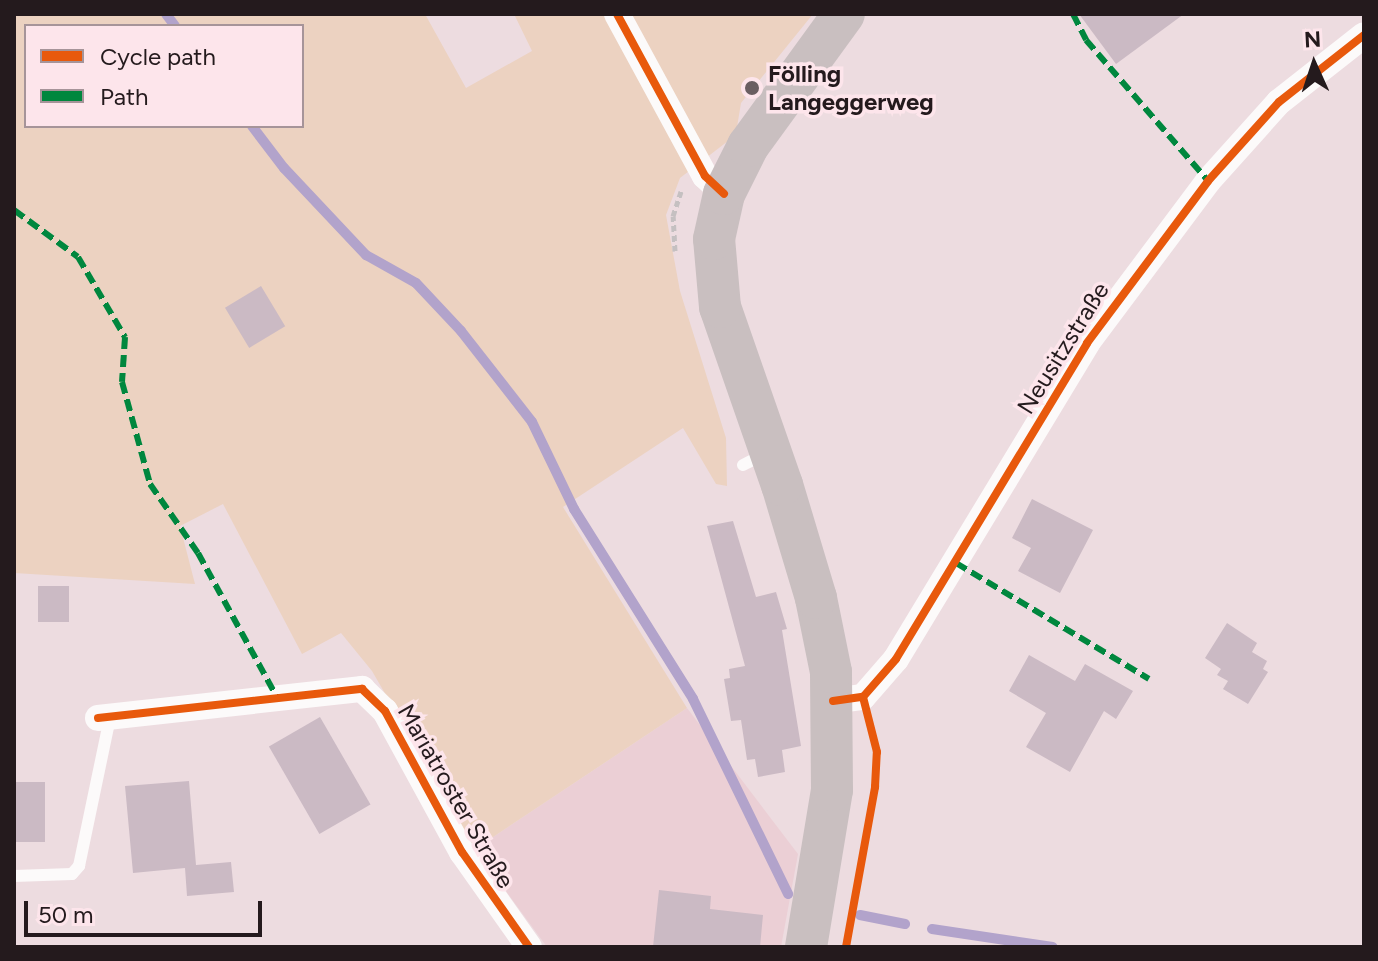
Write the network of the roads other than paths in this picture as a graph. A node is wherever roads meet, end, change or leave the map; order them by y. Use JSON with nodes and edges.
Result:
{"nodes":[{"id":1,"x":617,"y":14,"type":"edge"},
{"id":2,"x":844,"y":14,"type":"edge"},
{"id":3,"x":1364,"y":35,"type":"edge"},
{"id":4,"x":724,"y":194,"type":"junction"},
{"id":5,"x":833,"y":701,"type":"junction"},
{"id":6,"x":104,"y":717,"type":"joint"},
{"id":7,"x":14,"y":876,"type":"edge"},
{"id":8,"x":529,"y":947,"type":"edge"},
{"id":9,"x":806,"y":947,"type":"edge"}],
"edges":[{"from":1,"to":4,"type":"street"},
{"from":2,"to":4,"type":"main road"},
{"from":3,"to":5,"type":"street","name":"Neusitzstraße"},
{"from":4,"to":5,"type":"main road"},
{"from":5,"to":9,"type":"main road"},
{"from":6,"to":7,"type":"lane"},
{"from":6,"to":8,"type":"street","name":"Mariatroster Straße"}]}
